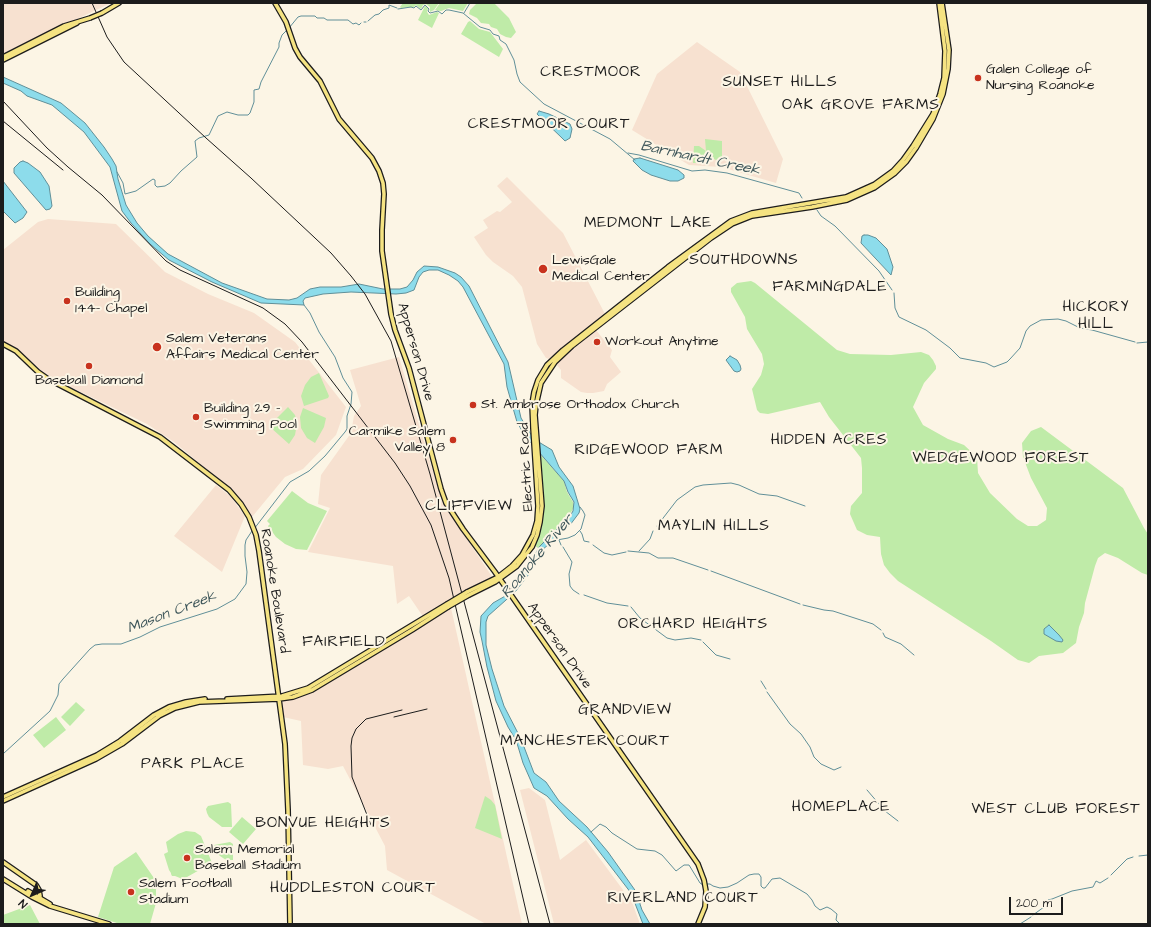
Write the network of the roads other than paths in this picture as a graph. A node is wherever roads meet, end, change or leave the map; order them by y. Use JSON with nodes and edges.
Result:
{"nodes":[{"id":1,"x":119,"y":3,"type":"edge"},
{"id":2,"x":275,"y":3,"type":"edge"},
{"id":3,"x":938,"y":3,"type":"edge"},
{"id":4,"x":942,"y":3,"type":"edge"},
{"id":5,"x":79,"y":22,"type":"junction"},
{"id":6,"x":3,"y":57,"type":"edge"},
{"id":7,"x":3,"y":60,"type":"edge"},
{"id":8,"x":610,"y":316,"type":"junction"},
{"id":9,"x":3,"y":344,"type":"edge"},
{"id":10,"x":554,"y":372,"type":"dead end"},
{"id":11,"x":547,"y":373,"type":"junction"},
{"id":12,"x":534,"y":427,"type":"junction"},
{"id":13,"x":498,"y":578,"type":"junction"},
{"id":14,"x":278,"y":698,"type":"junction"},
{"id":15,"x":3,"y":797,"type":"edge"},
{"id":16,"x":3,"y":800,"type":"edge"},
{"id":17,"x":3,"y":862,"type":"edge"},
{"id":18,"x":3,"y":877,"type":"edge"},
{"id":19,"x":39,"y":900,"type":"junction"},
{"id":20,"x":109,"y":924,"type":"edge"},
{"id":21,"x":290,"y":924,"type":"edge"},
{"id":22,"x":698,"y":924,"type":"edge"}],
"edges":[{"from":1,"to":5,"type":"main road","bridge":true},
{"from":2,"to":13,"type":"main road","name":"Apperson Drive"},
{"from":3,"to":8,"type":"main road"},
{"from":4,"to":8,"type":"main road"},
{"from":5,"to":6,"type":"main road"},
{"from":5,"to":7,"type":"main road"},
{"from":8,"to":11,"type":"main road","name":"Electric Road"},
{"from":8,"to":12,"type":"main road","name":"Electric Road"},
{"from":9,"to":14,"type":"main road","name":"Roanoke Boulevard"},
{"from":10,"to":11,"type":"main road"},
{"from":11,"to":12,"type":"main road","name":"Electric Road"},
{"from":12,"to":13,"type":"main road","name":"Electric Road"},
{"from":13,"to":14,"type":"main road","name":"Electric Road","bridge":true},
{"from":13,"to":22,"type":"main road","name":"Apperson Drive"},
{"from":14,"to":15,"type":"main road"},
{"from":14,"to":16,"type":"main road"},
{"from":14,"to":21,"type":"main road","name":"Roanoke Boulevard"},
{"from":17,"to":19,"type":"main road"},
{"from":18,"to":19,"type":"main road"},
{"from":19,"to":20,"type":"main road"}]}
